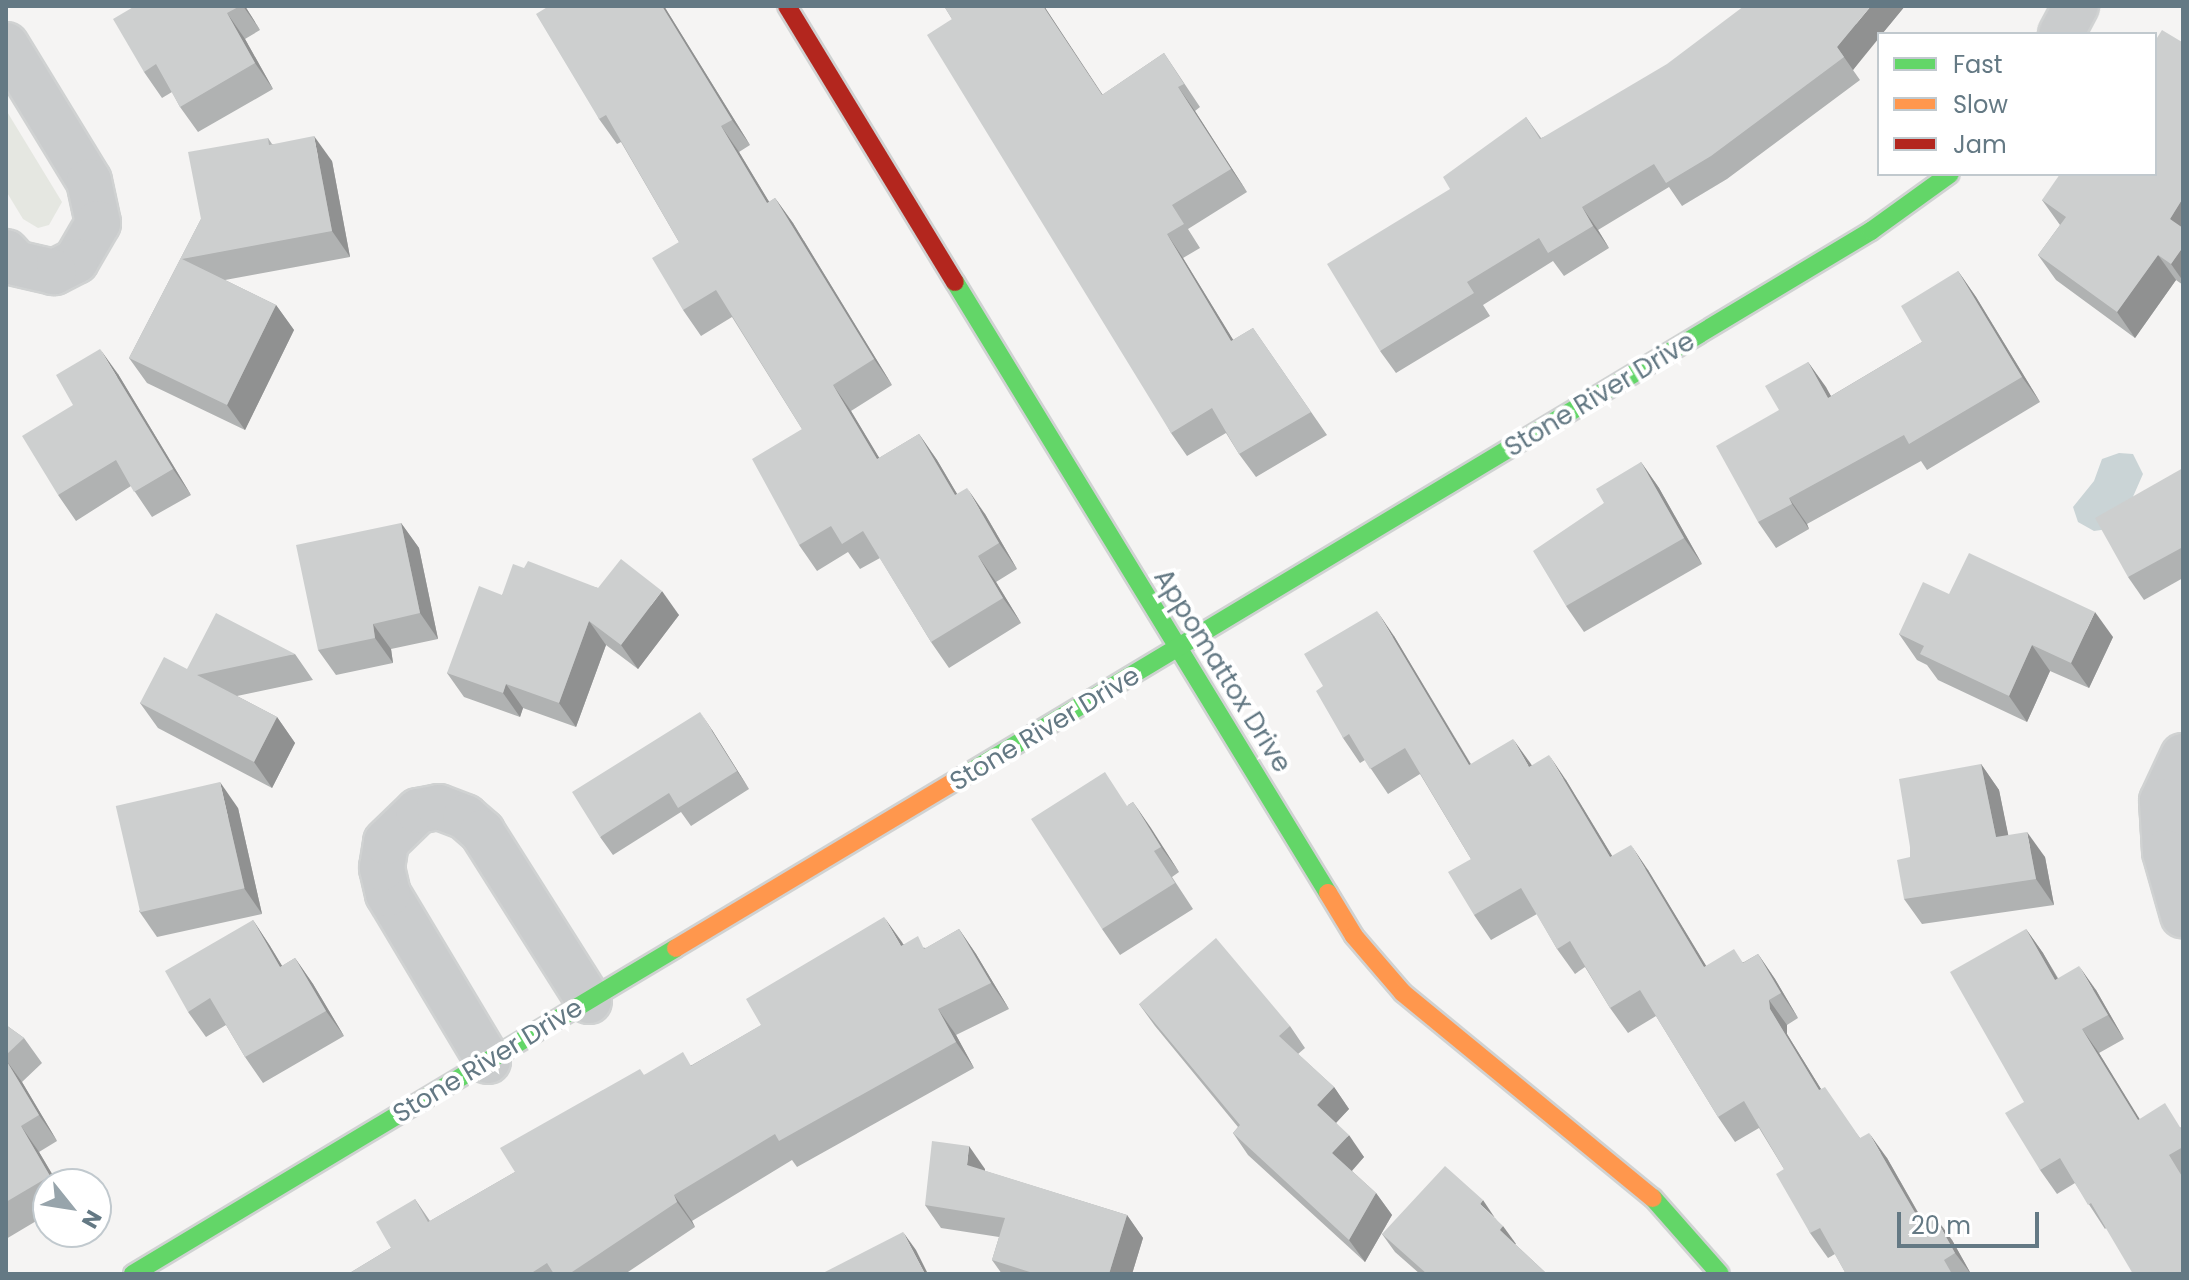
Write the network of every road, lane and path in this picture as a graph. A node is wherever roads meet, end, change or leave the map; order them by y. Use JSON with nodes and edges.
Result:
{"nodes":[{"id":1,"x":787,"y":6,"type":"edge"},
{"id":2,"x":2076,"y":6,"type":"edge"},
{"id":3,"x":2062,"y":32,"type":"edge"},
{"id":4,"x":6,"y":45,"type":"edge"},
{"id":5,"x":1947,"y":176,"type":"edge"},
{"id":6,"x":6,"y":252,"type":"edge"},
{"id":7,"x":1178,"y":650,"type":"junction"},
{"id":8,"x":2183,"y":756,"type":"edge"},
{"id":9,"x":2183,"y":915,"type":"edge"},
{"id":10,"x":589,"y":1001,"type":"junction"},
{"id":11,"x":488,"y":1061,"type":"junction"},
{"id":12,"x":133,"y":1274,"type":"edge"},
{"id":13,"x":1720,"y":1274,"type":"edge"}],
"edges":[{"from":1,"to":7,"type":"street","name":"Appomattox Drive"},
{"from":2,"to":3,"type":"street"},
{"from":4,"to":6,"type":"street"},
{"from":5,"to":7,"type":"street","name":"Stone River Drive"},
{"from":7,"to":10,"type":"street","name":"Stone River Drive"},
{"from":7,"to":13,"type":"street","name":"Appomattox Drive"},
{"from":8,"to":9,"type":"street"},
{"from":10,"to":11,"type":"street","name":"Stone River Drive"},
{"from":10,"to":11,"type":"street"},
{"from":11,"to":12,"type":"street","name":"Stone River Drive"}]}
